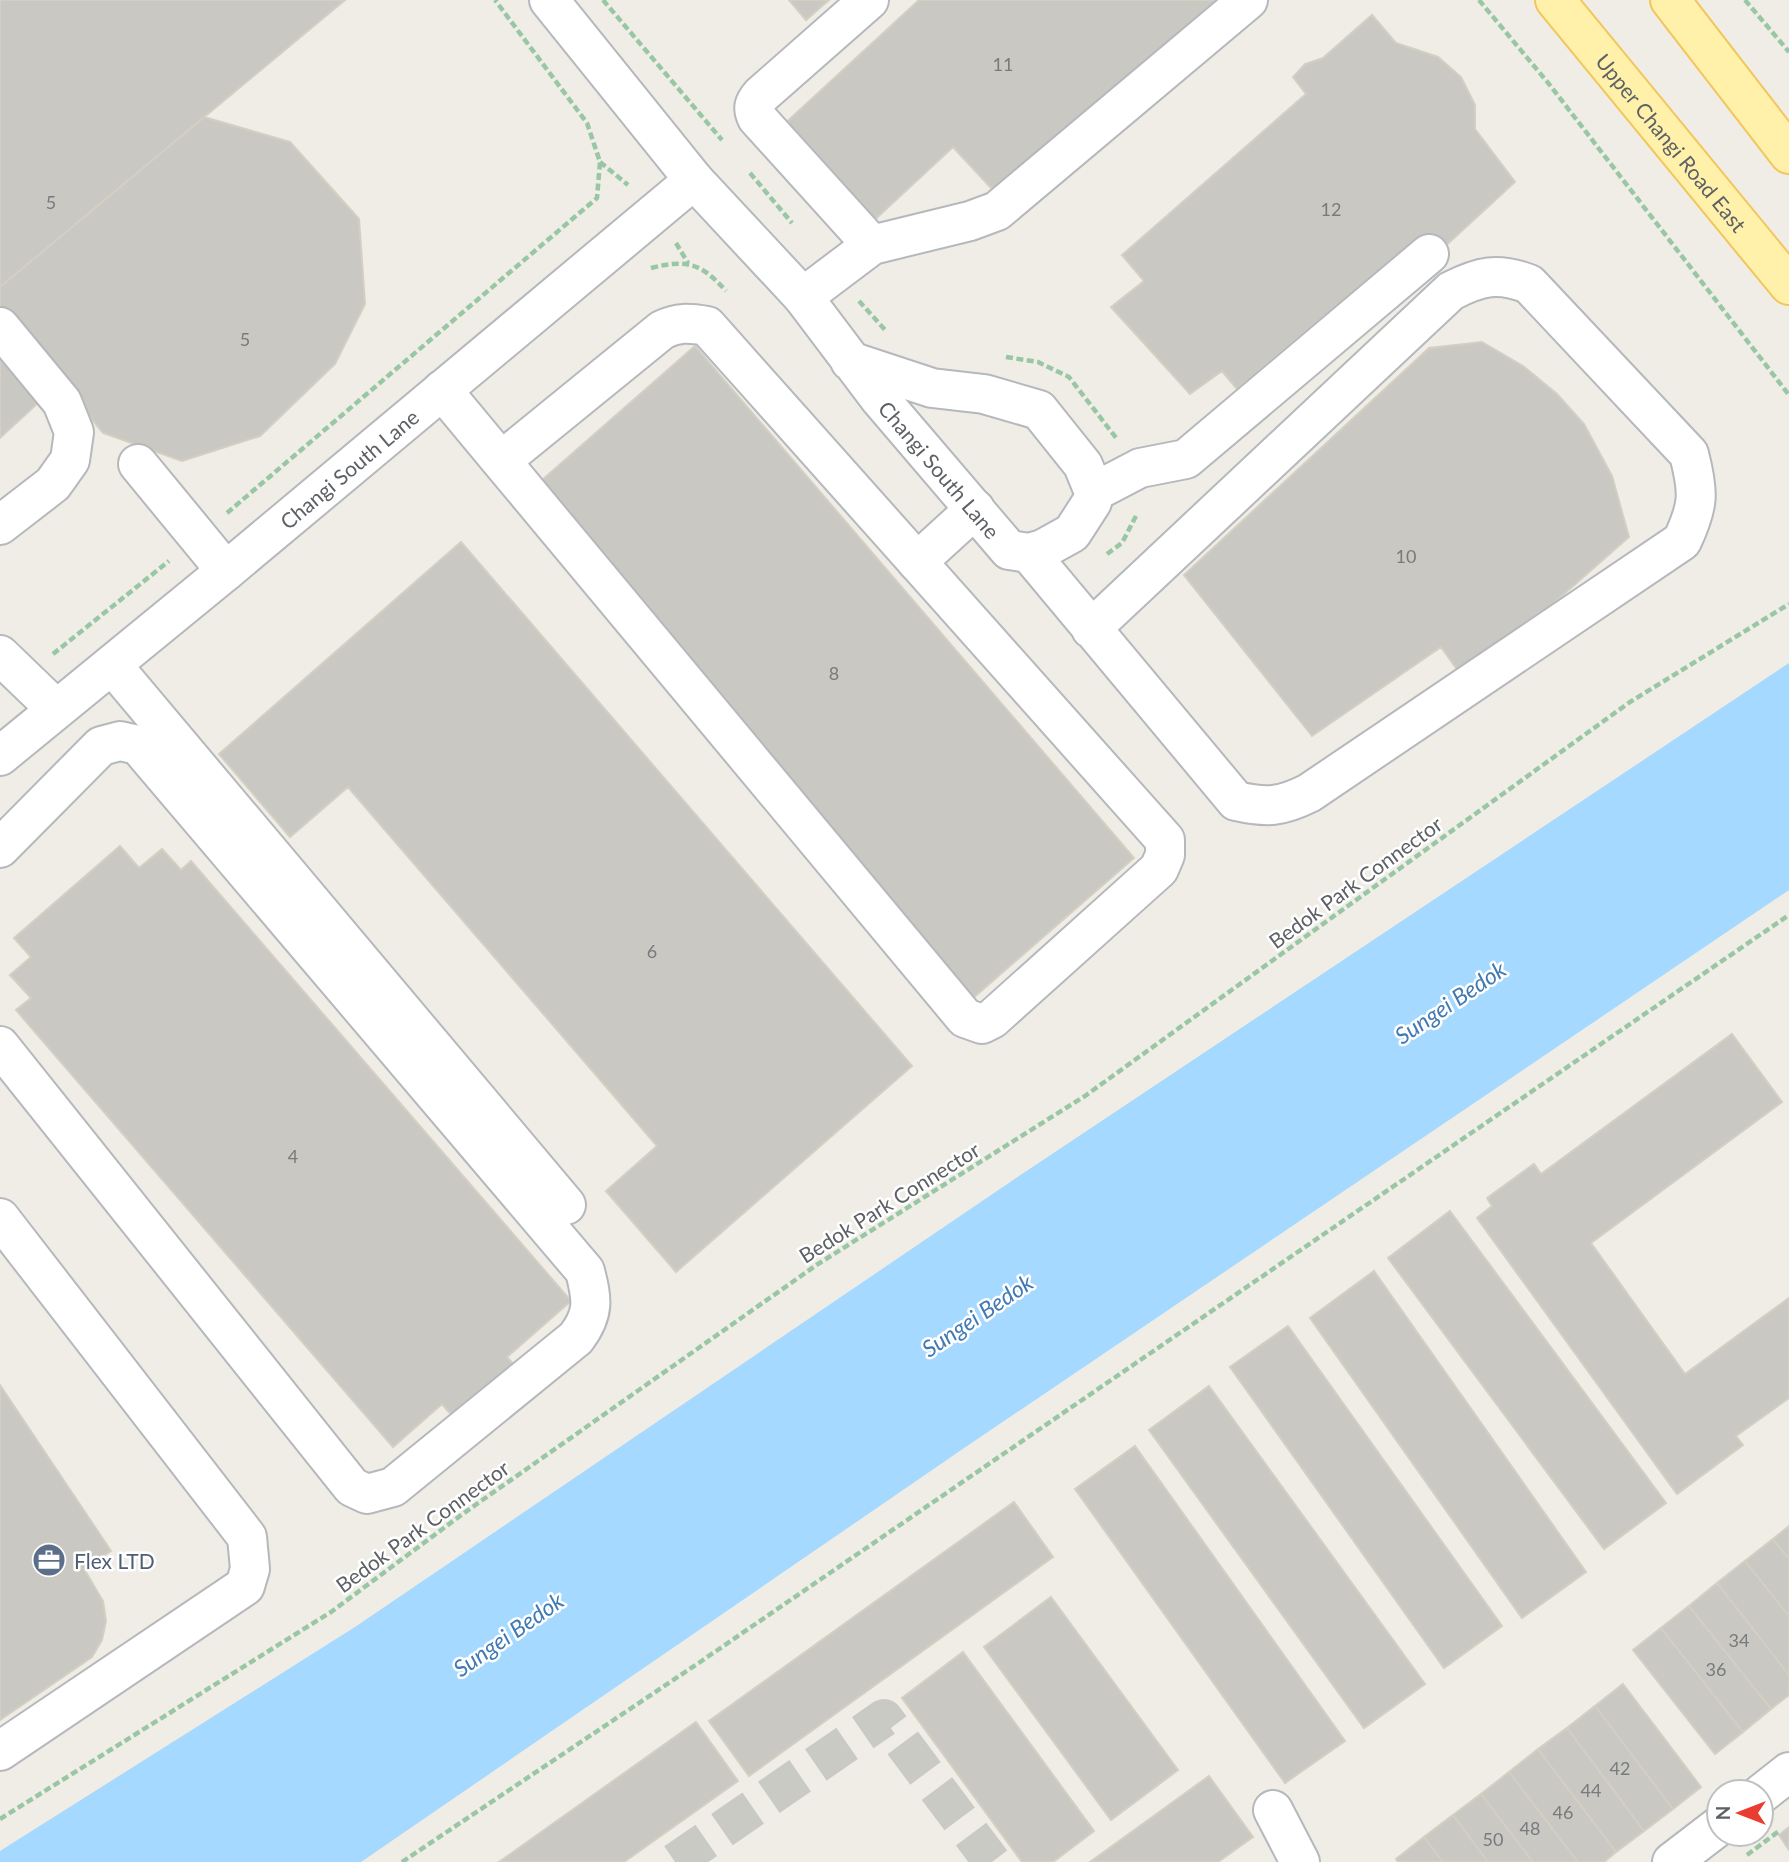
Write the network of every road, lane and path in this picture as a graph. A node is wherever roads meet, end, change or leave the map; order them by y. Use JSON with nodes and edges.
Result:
{"nodes":[{"id":1,"x":495,"y":0,"type":"edge"},
{"id":2,"x":549,"y":0,"type":"edge"},
{"id":3,"x":603,"y":0,"type":"edge"},
{"id":4,"x":869,"y":0,"type":"edge"},
{"id":5,"x":1248,"y":0,"type":"edge"},
{"id":6,"x":1479,"y":0,"type":"edge"},
{"id":7,"x":1555,"y":0,"type":"edge"},
{"id":8,"x":1670,"y":0,"type":"edge"},
{"id":9,"x":1745,"y":0,"type":"edge"},
{"id":10,"x":1789,"y":52,"type":"edge"},
{"id":11,"x":1783,"y":141,"type":"edge"},
{"id":12,"x":729,"y":148,"type":"dead end"},
{"id":13,"x":747,"y":169,"type":"dead end"},
{"id":14,"x":694,"y":180,"type":"junction"},
{"id":15,"x":872,"y":245,"type":"junction"},
{"id":16,"x":1429,"y":254,"type":"dead end"},
{"id":17,"x":834,"y":274,"type":"junction"},
{"id":18,"x":1789,"y":285,"type":"edge"},
{"id":19,"x":803,"y":297,"type":"junction"},
{"id":20,"x":0,"y":327,"type":"edge"},
{"id":21,"x":890,"y":335,"type":"dead end"},
{"id":22,"x":999,"y":356,"type":"dead end"},
{"id":23,"x":849,"y":361,"type":"junction"},
{"id":24,"x":442,"y":390,"type":"junction"},
{"id":25,"x":1789,"y":395,"type":"edge"},
{"id":26,"x":501,"y":461,"type":"junction"},
{"id":27,"x":138,"y":464,"type":"dead end"},
{"id":28,"x":1140,"y":468,"type":"junction"},
{"id":29,"x":1094,"y":492,"type":"junction"},
{"id":30,"x":975,"y":509,"type":"junction"},
{"id":31,"x":0,"y":525,"type":"edge"},
{"id":32,"x":198,"y":537,"type":"junction"},
{"id":33,"x":1029,"y":553,"type":"junction"},
{"id":34,"x":918,"y":562,"type":"junction"},
{"id":35,"x":226,"y":571,"type":"junction"},
{"id":36,"x":1060,"y":592,"type":"junction"},
{"id":37,"x":1789,"y":604,"type":"edge"},
{"id":38,"x":1091,"y":629,"type":"junction"},
{"id":39,"x":112,"y":665,"type":"junction"},
{"id":40,"x":12,"y":666,"type":"edge"},
{"id":41,"x":56,"y":709,"type":"junction"},
{"id":42,"x":0,"y":756,"type":"edge"},
{"id":43,"x":0,"y":848,"type":"edge"},
{"id":44,"x":1789,"y":915,"type":"edge"},
{"id":45,"x":0,"y":1046,"type":"edge"},
{"id":46,"x":566,"y":1205,"type":"dead end"},
{"id":47,"x":0,"y":1218,"type":"edge"},
{"id":48,"x":0,"y":1751,"type":"edge"},
{"id":49,"x":1789,"y":1772,"type":"edge"},
{"id":50,"x":1775,"y":1783,"type":"edge"},
{"id":51,"x":1273,"y":1810,"type":"dead end"},
{"id":52,"x":0,"y":1819,"type":"edge"},
{"id":53,"x":1789,"y":1823,"type":"edge"},
{"id":54,"x":1705,"y":1837,"type":"edge"},
{"id":55,"x":402,"y":1862,"type":"edge"},
{"id":56,"x":1300,"y":1862,"type":"edge"},
{"id":57,"x":1672,"y":1862,"type":"edge"},
{"id":58,"x":1738,"y":1862,"type":"edge"}],
"edges":[{"from":1,"to":32,"type":"path"},
{"from":2,"to":14,"type":"street","name":"Changi South Lane"},
{"from":3,"to":12,"type":"path"},
{"from":4,"to":15,"type":"street"},
{"from":5,"to":15,"type":"street"},
{"from":6,"to":25,"type":"path"},
{"from":7,"to":18,"type":"main road","name":"Upper Changi Road East"},
{"from":8,"to":11,"type":"main road"},
{"from":9,"to":10,"type":"path"},
{"from":13,"to":17,"type":"path"},
{"from":14,"to":19,"type":"street","name":"Changi South Lane"},
{"from":14,"to":24,"type":"street","name":"Changi South Lane"},
{"from":15,"to":17,"type":"street"},
{"from":16,"to":28,"type":"street"},
{"from":17,"to":19,"type":"street"},
{"from":17,"to":21,"type":"path"},
{"from":19,"to":23,"type":"street","name":"Changi South Lane"},
{"from":20,"to":31,"type":"street"},
{"from":22,"to":28,"type":"path"},
{"from":23,"to":29,"type":"street","name":"Changi South Lane"},
{"from":23,"to":30,"type":"street","name":"Changi South Lane"},
{"from":24,"to":26,"type":"street"},
{"from":24,"to":35,"type":"street","name":"Changi South Lane"},
{"from":26,"to":34,"type":"street"},
{"from":26,"to":34,"type":"street"},
{"from":27,"to":32,"type":"street"},
{"from":28,"to":29,"type":"street"},
{"from":28,"to":36,"type":"path"},
{"from":29,"to":33,"type":"street"},
{"from":30,"to":33,"type":"street","name":"Changi South Lane"},
{"from":30,"to":34,"type":"street"},
{"from":32,"to":35,"type":"street"},
{"from":32,"to":40,"type":"path"},
{"from":33,"to":36,"type":"street"},
{"from":35,"to":39,"type":"street","name":"Changi South Lane"},
{"from":36,"to":38,"type":"street"},
{"from":37,"to":52,"type":"path","name":"Bedok Park Connector"},
{"from":38,"to":38,"type":"street"},
{"from":39,"to":41,"type":"street","name":"Changi South Lane"},
{"from":39,"to":46,"type":"street"},
{"from":40,"to":41,"type":"street"},
{"from":41,"to":42,"type":"street","name":"Changi South Lane"},
{"from":43,"to":45,"type":"street"},
{"from":44,"to":55,"type":"path"},
{"from":47,"to":48,"type":"street"},
{"from":49,"to":50,"type":"street"},
{"from":51,"to":56,"type":"street"},
{"from":53,"to":58,"type":"path"},
{"from":54,"to":57,"type":"street"}]}
